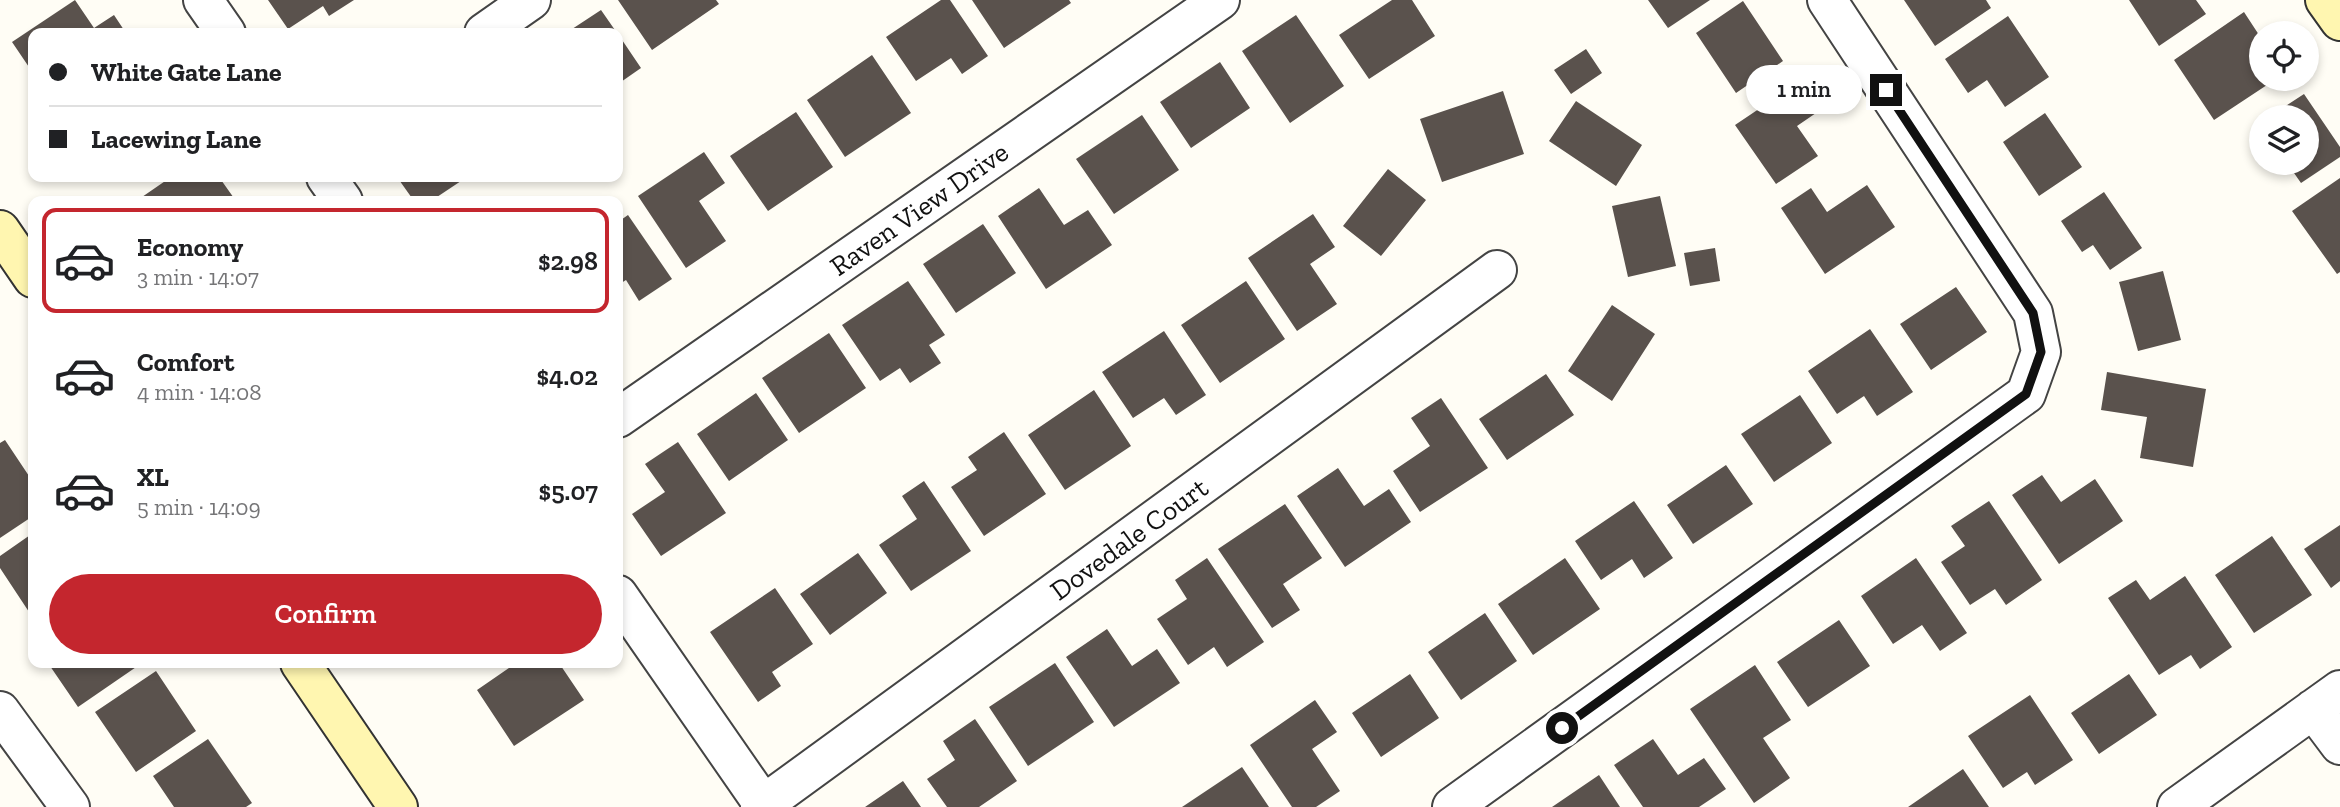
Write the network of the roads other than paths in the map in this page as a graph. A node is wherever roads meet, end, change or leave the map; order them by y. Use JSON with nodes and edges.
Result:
{"nodes":[{"id":1,"x":203,"y":0,"type":"edge"},
{"id":2,"x":531,"y":0,"type":"edge"},
{"id":3,"x":1220,"y":0,"type":"edge"},
{"id":4,"x":1827,"y":0,"type":"edge"},
{"id":5,"x":2325,"y":0,"type":"edge"},
{"id":6,"x":2340,"y":21,"type":"edge"},
{"id":7,"x":223,"y":28,"type":"edge"},
{"id":8,"x":491,"y":28,"type":"edge"},
{"id":9,"x":0,"y":230,"type":"edge"},
{"id":10,"x":1497,"y":270,"type":"dead end"},
{"id":11,"x":28,"y":271,"type":"edge"},
{"id":12,"x":623,"y":415,"type":"edge"},
{"id":13,"x":623,"y":602,"type":"edge"},
{"id":14,"x":303,"y":668,"type":"edge"},
{"id":15,"x":2327,"y":700,"type":"edge"},
{"id":16,"x":0,"y":712,"type":"edge"},
{"id":17,"x":2340,"y":745,"type":"edge"},
{"id":18,"x":763,"y":806,"type":"edge"},
{"id":19,"x":71,"y":807,"type":"edge"},
{"id":20,"x":397,"y":807,"type":"edge"},
{"id":21,"x":1452,"y":807,"type":"edge"},
{"id":22,"x":2177,"y":807,"type":"edge"}],
"edges":[{"from":1,"to":7,"type":"street"},
{"from":2,"to":8,"type":"street"},
{"from":3,"to":12,"type":"street","name":"Raven View Drive"},
{"from":4,"to":21,"type":"street"},
{"from":5,"to":6,"type":"main road"},
{"from":9,"to":11,"type":"main road"},
{"from":10,"to":18,"type":"street","name":"Dovedale Court"},
{"from":13,"to":18,"type":"street"},
{"from":14,"to":20,"type":"main road"},
{"from":15,"to":17,"type":"street"},
{"from":15,"to":22,"type":"street"},
{"from":16,"to":19,"type":"street"}]}
